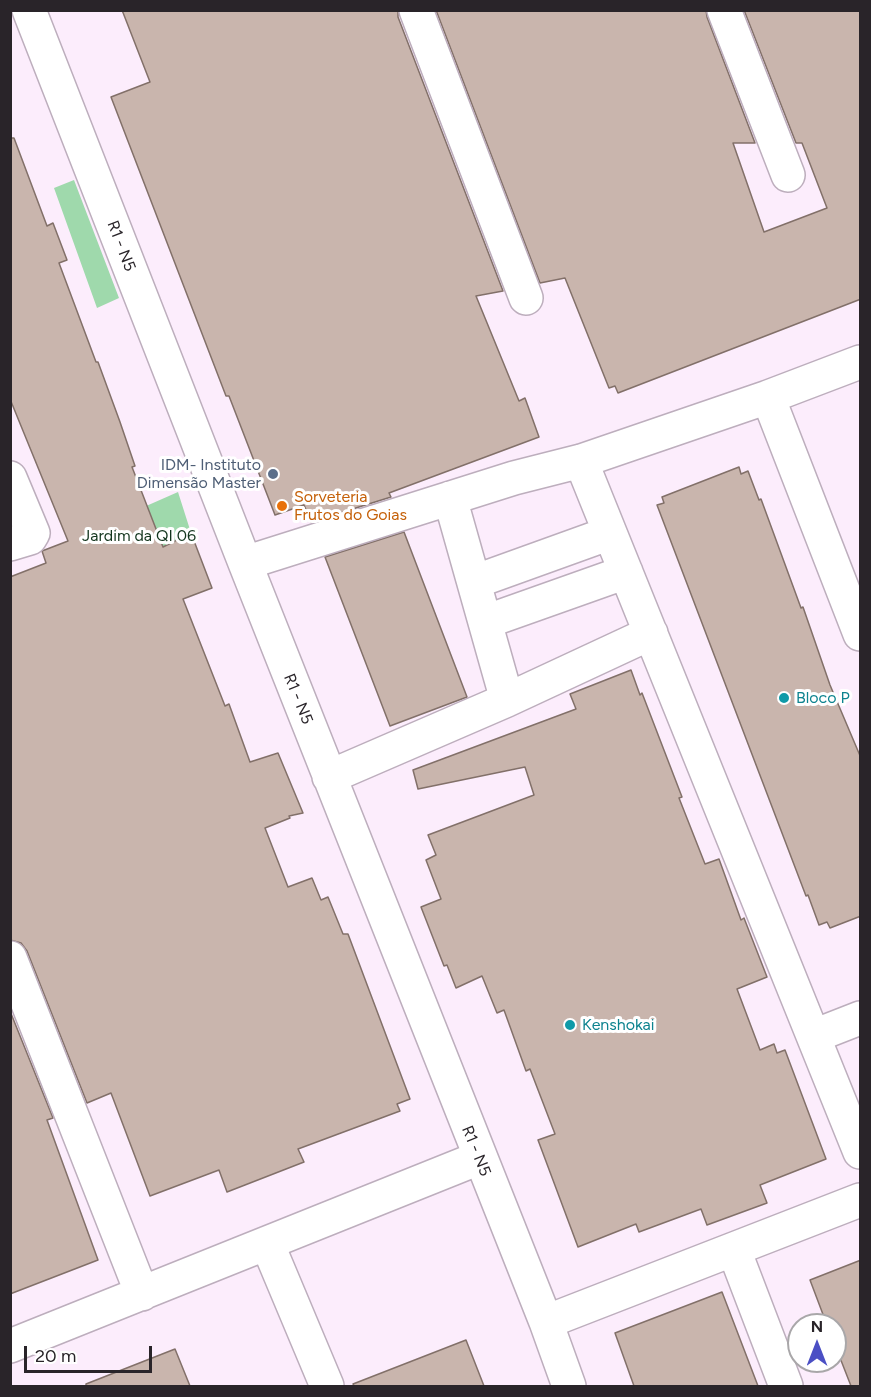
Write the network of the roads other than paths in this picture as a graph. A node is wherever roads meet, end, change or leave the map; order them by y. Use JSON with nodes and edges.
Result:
{"nodes":[{"id":1,"x":30,"y":10,"type":"edge"},
{"id":2,"x":416,"y":10,"type":"edge"},
{"id":3,"x":724,"y":10,"type":"edge"},
{"id":4,"x":788,"y":175,"type":"dead end"},
{"id":5,"x":526,"y":298,"type":"dead end"},
{"id":6,"x":861,"y":362,"type":"edge"},
{"id":7,"x":768,"y":397,"type":"junction"},
{"id":8,"x":580,"y":461,"type":"junction"},
{"id":9,"x":10,"y":478,"type":"edge"},
{"id":10,"x":450,"y":498,"type":"junction"},
{"id":11,"x":610,"y":533,"type":"junction"},
{"id":12,"x":10,"y":544,"type":"edge"},
{"id":13,"x":244,"y":564,"type":"junction"},
{"id":14,"x":626,"y":572,"type":"junction"},
{"id":15,"x":474,"y":582,"type":"junction"},
{"id":16,"x":485,"y":622,"type":"junction"},
{"id":17,"x":651,"y":633,"type":"junction"},
{"id":18,"x":861,"y":634,"type":"edge"},
{"id":19,"x":507,"y":699,"type":"junction"},
{"id":20,"x":329,"y":777,"type":"junction"},
{"id":21,"x":10,"y":958,"type":"edge"},
{"id":22,"x":861,"y":1018,"type":"edge"},
{"id":23,"x":814,"y":1036,"type":"junction"},
{"id":24,"x":861,"y":1152,"type":"edge"},
{"id":25,"x":479,"y":1158,"type":"junction"},
{"id":26,"x":861,"y":1200,"type":"edge"},
{"id":27,"x":267,"y":1243,"type":"junction"},
{"id":28,"x":734,"y":1250,"type":"junction"},
{"id":29,"x":142,"y":1294,"type":"junction"},
{"id":30,"x":546,"y":1322,"type":"junction"},
{"id":31,"x":10,"y":1346,"type":"edge"},
{"id":32,"x":327,"y":1386,"type":"edge"},
{"id":33,"x":569,"y":1386,"type":"edge"},
{"id":34,"x":786,"y":1386,"type":"edge"}],
"edges":[{"from":1,"to":13,"type":"street","name":"R1 - N5"},
{"from":2,"to":5,"type":"street"},
{"from":3,"to":4,"type":"street"},
{"from":6,"to":7,"type":"street"},
{"from":7,"to":8,"type":"street"},
{"from":7,"to":18,"type":"street"},
{"from":8,"to":10,"type":"street"},
{"from":8,"to":11,"type":"street"},
{"from":9,"to":12,"type":"street"},
{"from":10,"to":13,"type":"street"},
{"from":10,"to":15,"type":"street"},
{"from":11,"to":14,"type":"street"},
{"from":11,"to":15,"type":"street"},
{"from":13,"to":20,"type":"street","name":"R1 - N5"},
{"from":14,"to":16,"type":"street"},
{"from":14,"to":17,"type":"street"},
{"from":15,"to":16,"type":"street"},
{"from":16,"to":19,"type":"street"},
{"from":17,"to":19,"type":"street"},
{"from":17,"to":23,"type":"street"},
{"from":19,"to":20,"type":"street"},
{"from":20,"to":25,"type":"street","name":"R1 - N5"},
{"from":21,"to":29,"type":"street"},
{"from":22,"to":23,"type":"street"},
{"from":23,"to":24,"type":"street"},
{"from":25,"to":27,"type":"street"},
{"from":25,"to":30,"type":"street","name":"R1 - N5"},
{"from":26,"to":28,"type":"street"},
{"from":27,"to":29,"type":"street"},
{"from":27,"to":32,"type":"street"},
{"from":28,"to":30,"type":"street"},
{"from":28,"to":34,"type":"street"},
{"from":29,"to":31,"type":"street"},
{"from":30,"to":33,"type":"street","name":"R1 - N5"}]}
